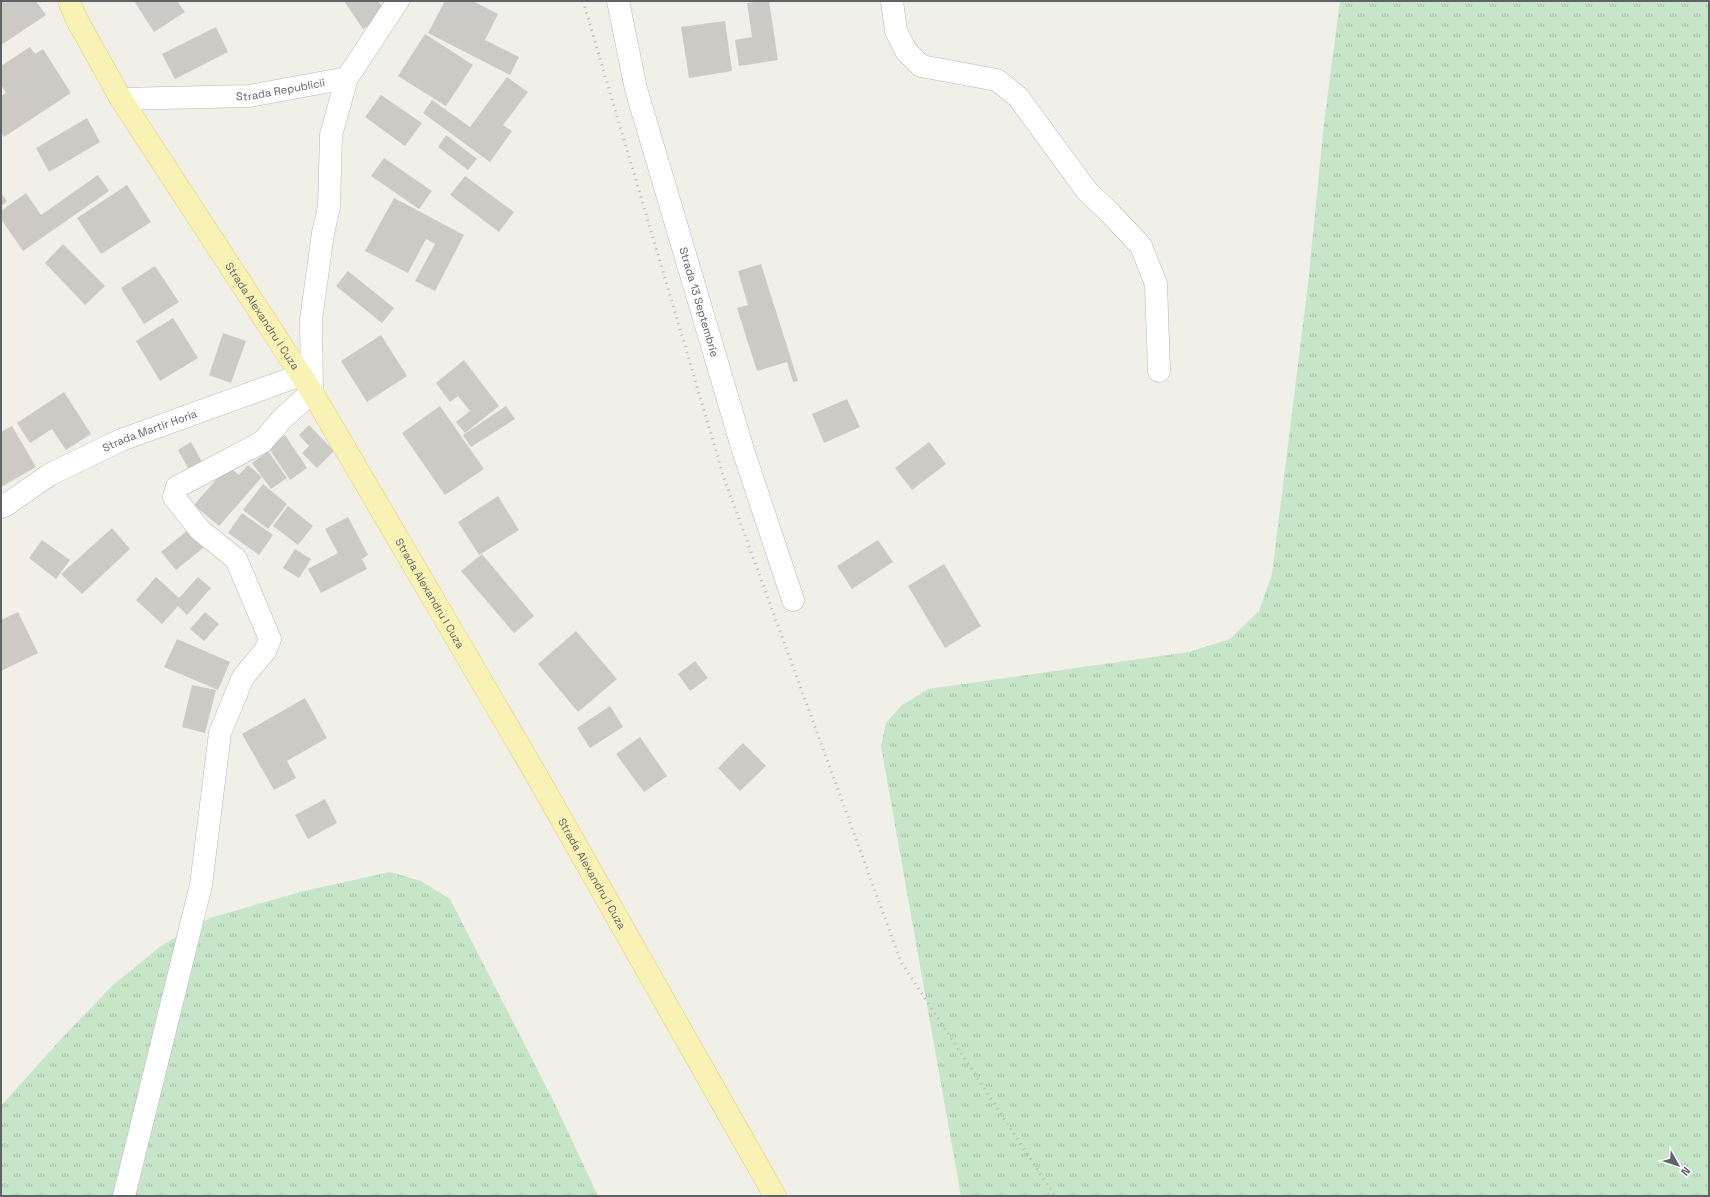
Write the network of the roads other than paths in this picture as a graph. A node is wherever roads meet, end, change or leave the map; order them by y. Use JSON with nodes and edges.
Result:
{"nodes":[{"id":1,"x":69,"y":1,"type":"edge"},
{"id":2,"x":398,"y":1,"type":"edge"},
{"id":3,"x":618,"y":1,"type":"edge"},
{"id":4,"x":892,"y":1,"type":"edge"},
{"id":5,"x":347,"y":78,"type":"junction"},
{"id":6,"x":121,"y":99,"type":"junction"},
{"id":7,"x":1159,"y":370,"type":"dead end"},
{"id":8,"x":307,"y":384,"type":"junction"},
{"id":9,"x":3,"y":509,"type":"edge"},
{"id":10,"x":794,"y":600,"type":"dead end"},
{"id":11,"x":124,"y":1196,"type":"edge"},
{"id":12,"x":775,"y":1196,"type":"edge"}],
"edges":[{"from":1,"to":6,"type":"main road","name":"Strada Alexandru I Cuza"},
{"from":2,"to":5,"type":"street"},
{"from":3,"to":10,"type":"street","name":"Strada 13 Septembrie"},
{"from":4,"to":7,"type":"street"},
{"from":5,"to":6,"type":"street","name":"Strada Republicii"},
{"from":5,"to":8,"type":"street"},
{"from":6,"to":8,"type":"main road","name":"Strada Alexandru I Cuza"},
{"from":8,"to":9,"type":"street","name":"Strada Martir Horia"},
{"from":8,"to":11,"type":"street"},
{"from":8,"to":12,"type":"main road","name":"Strada Alexandru I Cuza"}]}
